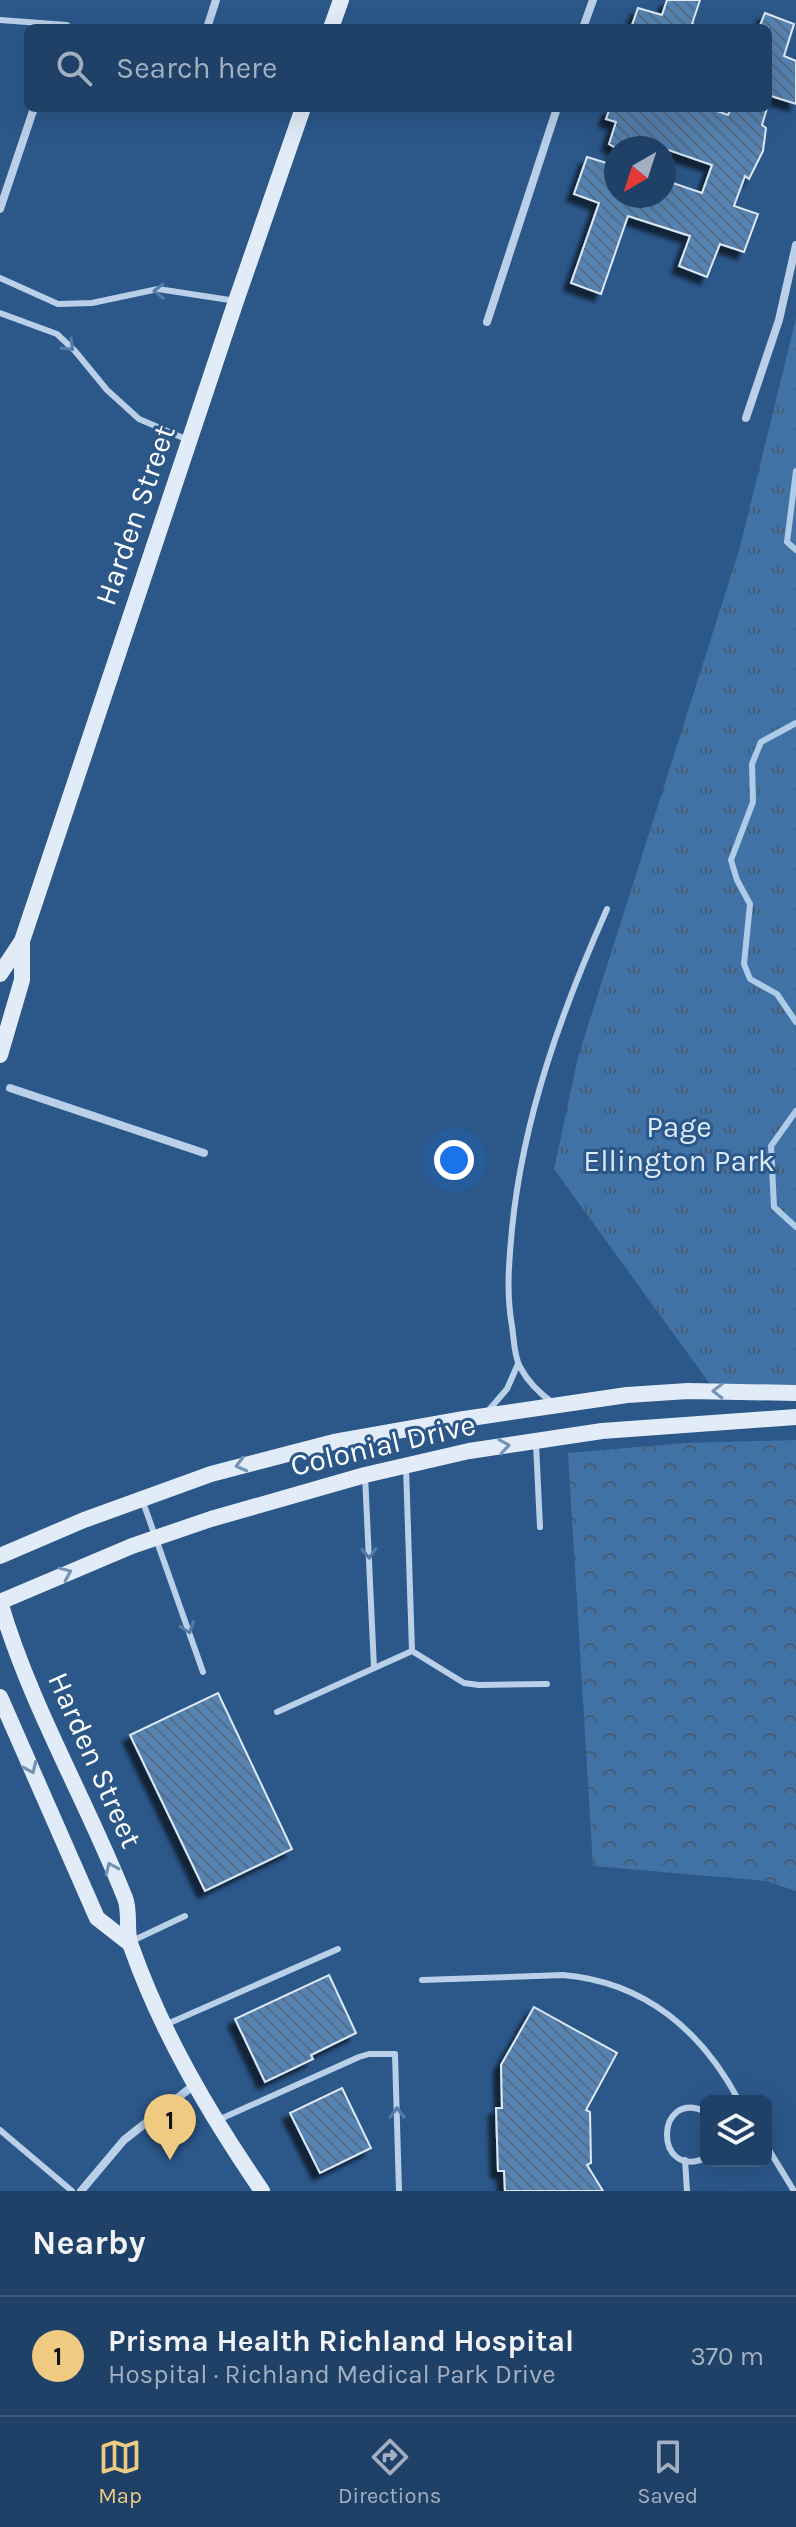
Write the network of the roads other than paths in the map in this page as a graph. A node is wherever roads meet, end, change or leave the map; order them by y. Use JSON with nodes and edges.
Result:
{"nodes":[{"id":1,"x":216,"y":0,"type":"edge"},
{"id":2,"x":341,"y":0,"type":"edge"},
{"id":3,"x":593,"y":0,"type":"edge"},
{"id":4,"x":0,"y":20,"type":"edge"},
{"id":5,"x":54,"y":24,"type":"edge"},
{"id":6,"x":208,"y":24,"type":"edge"},
{"id":7,"x":332,"y":24,"type":"edge"},
{"id":8,"x":584,"y":24,"type":"edge"},
{"id":9,"x":33,"y":112,"type":"edge"},
{"id":10,"x":302,"y":112,"type":"edge"},
{"id":11,"x":556,"y":112,"type":"edge"},
{"id":12,"x":0,"y":209,"type":"edge"},
{"id":13,"x":796,"y":245,"type":"edge"},
{"id":14,"x":0,"y":278,"type":"edge"},
{"id":15,"x":236,"y":301,"type":"junction"},
{"id":16,"x":0,"y":313,"type":"edge"},
{"id":17,"x":487,"y":322,"type":"dead end"},
{"id":18,"x":746,"y":418,"type":"dead end"},
{"id":19,"x":189,"y":440,"type":"junction"},
{"id":20,"x":607,"y":909,"type":"dead end"},
{"id":21,"x":22,"y":941,"type":"junction"},
{"id":22,"x":0,"y":974,"type":"edge"},
{"id":23,"x":0,"y":1055,"type":"edge"},
{"id":24,"x":14,"y":1089,"type":"dead end"},
{"id":25,"x":204,"y":1153,"type":"dead end"},
{"id":26,"x":518,"y":1364,"type":"junction"},
{"id":27,"x":796,"y":1393,"type":"edge"},
{"id":28,"x":556,"y":1405,"type":"junction"},
{"id":29,"x":483,"y":1416,"type":"junction"},
{"id":30,"x":796,"y":1417,"type":"edge"},
{"id":31,"x":536,"y":1441,"type":"junction"},
{"id":32,"x":406,"y":1466,"type":"junction"},
{"id":33,"x":365,"y":1475,"type":"junction"},
{"id":34,"x":142,"y":1499,"type":"junction"},
{"id":35,"x":540,"y":1527,"type":"dead end"},
{"id":36,"x":157,"y":1537,"type":"junction"},
{"id":37,"x":0,"y":1556,"type":"edge"},
{"id":38,"x":0,"y":1602,"type":"edge"},
{"id":39,"x":412,"y":1651,"type":"junction"},
{"id":40,"x":374,"y":1668,"type":"junction"},
{"id":41,"x":203,"y":1672,"type":"dead end"},
{"id":42,"x":547,"y":1684,"type":"dead end"},
{"id":43,"x":0,"y":1697,"type":"edge"},
{"id":44,"x":277,"y":1712,"type":"dead end"},
{"id":45,"x":185,"y":1916,"type":"dead end"},
{"id":46,"x":129,"y":1943,"type":"junction"},
{"id":47,"x":338,"y":1949,"type":"dead end"},
{"id":48,"x":422,"y":1980,"type":"dead end"},
{"id":49,"x":165,"y":2025,"type":"junction"},
{"id":50,"x":194,"y":2085,"type":"junction"},
{"id":51,"x":735,"y":2095,"type":"edge"},
{"id":52,"x":700,"y":2110,"type":"edge"},
{"id":53,"x":216,"y":2121,"type":"junction"},
{"id":54,"x":0,"y":2130,"type":"edge"},
{"id":55,"x":772,"y":2155,"type":"edge"},
{"id":56,"x":685,"y":2160,"type":"junction"},
{"id":57,"x":700,"y":2160,"type":"edge"},
{"id":58,"x":72,"y":2191,"type":"edge"},
{"id":59,"x":83,"y":2191,"type":"edge"},
{"id":60,"x":262,"y":2191,"type":"edge"},
{"id":61,"x":399,"y":2191,"type":"edge"},
{"id":62,"x":687,"y":2191,"type":"edge"},
{"id":63,"x":794,"y":2191,"type":"edge"}],
"edges":[{"from":1,"to":6,"type":"street"},
{"from":2,"to":7,"type":"main road"},
{"from":3,"to":8,"type":"street"},
{"from":4,"to":5,"type":"lane"},
{"from":9,"to":12,"type":"street"},
{"from":10,"to":15,"type":"main road","name":"Harden Street"},
{"from":11,"to":17,"type":"street"},
{"from":13,"to":18,"type":"street"},
{"from":15,"to":14,"type":"lane","one_way":true},
{"from":15,"to":19,"type":"main road","name":"Harden Street"},
{"from":16,"to":19,"type":"lane","one_way":true},
{"from":19,"to":21,"type":"main road","name":"Harden Street"},
{"from":20,"to":26,"type":"lane"},
{"from":21,"to":22,"type":"main road","name":"Harden Street"},
{"from":21,"to":23,"type":"main road","name":"Harden Street"},
{"from":24,"to":25,"type":"street"},
{"from":26,"to":28,"type":"lane"},
{"from":26,"to":29,"type":"lane"},
{"from":27,"to":28,"type":"main road","name":"Colonial Drive","one_way":true},
{"from":28,"to":29,"type":"main road","name":"Colonial Drive"},
{"from":29,"to":34,"type":"main road","name":"Colonial Drive","one_way":true},
{"from":30,"to":31,"type":"main road","name":"Colonial Drive"},
{"from":32,"to":31,"type":"main road","name":"Colonial Drive","one_way":true},
{"from":31,"to":35,"type":"lane"},
{"from":32,"to":33,"type":"main road","name":"Colonial Drive"},
{"from":32,"to":39,"type":"lane"},
{"from":33,"to":36,"type":"main road","name":"Colonial Drive"},
{"from":33,"to":40,"type":"lane","one_way":true},
{"from":34,"to":36,"type":"lane"},
{"from":34,"to":37,"type":"main road","name":"Colonial Drive"},
{"from":38,"to":36,"type":"main road","name":"Colonial Drive","one_way":true},
{"from":36,"to":41,"type":"lane","one_way":true},
{"from":46,"to":38,"type":"main road","name":"Harden Street","one_way":true},
{"from":39,"to":40,"type":"lane"},
{"from":39,"to":42,"type":"lane"},
{"from":40,"to":44,"type":"lane"},
{"from":43,"to":46,"type":"main road","name":"Harden Street","one_way":true},
{"from":45,"to":46,"type":"lane"},
{"from":46,"to":49,"type":"main road","name":"Harden Street"},
{"from":47,"to":49,"type":"lane"},
{"from":48,"to":51,"type":"lane"},
{"from":49,"to":50,"type":"main road","name":"Harden Street"},
{"from":50,"to":53,"type":"main road","name":"Harden Street"},
{"from":50,"to":59,"type":"street"},
{"from":52,"to":56,"type":"lane"},
{"from":53,"to":60,"type":"main road","name":"Harden Street"},
{"from":61,"to":53,"type":"lane","one_way":true},
{"from":54,"to":58,"type":"lane"},
{"from":55,"to":63,"type":"lane"},
{"from":56,"to":57,"type":"lane"},
{"from":56,"to":62,"type":"lane"}]}
